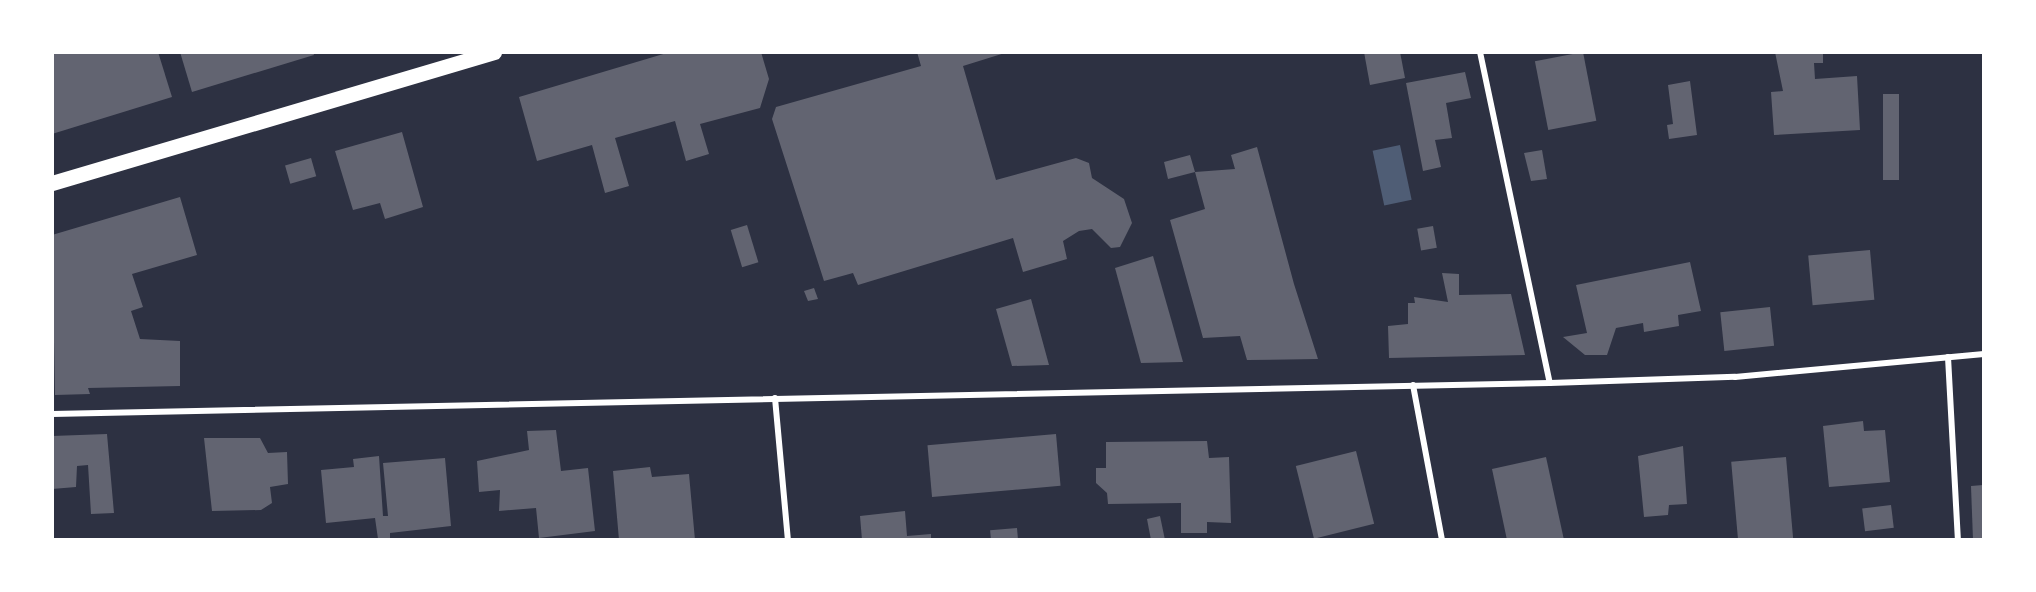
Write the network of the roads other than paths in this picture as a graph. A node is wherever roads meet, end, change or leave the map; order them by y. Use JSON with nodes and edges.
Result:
{"nodes":[{"id":1,"x":494,"y":52,"type":"edge"},
{"id":2,"x":1480,"y":52,"type":"edge"},
{"id":3,"x":52,"y":183,"type":"edge"},
{"id":4,"x":1983,"y":354,"type":"edge"},
{"id":5,"x":1948,"y":357,"type":"junction"},
{"id":6,"x":1550,"y":384,"type":"junction"},
{"id":7,"x":1413,"y":385,"type":"junction"},
{"id":8,"x":775,"y":398,"type":"junction"},
{"id":9,"x":52,"y":414,"type":"edge"},
{"id":10,"x":788,"y":540,"type":"edge"},
{"id":11,"x":1443,"y":540,"type":"edge"},
{"id":12,"x":1958,"y":540,"type":"edge"}],
"edges":[{"from":1,"to":3,"type":"main road"},
{"from":2,"to":6,"type":"street"},
{"from":4,"to":5,"type":"street"},
{"from":5,"to":6,"type":"street"},
{"from":5,"to":12,"type":"street"},
{"from":6,"to":7,"type":"street"},
{"from":7,"to":8,"type":"street"},
{"from":7,"to":11,"type":"street"},
{"from":8,"to":9,"type":"street"},
{"from":8,"to":10,"type":"street"}]}
